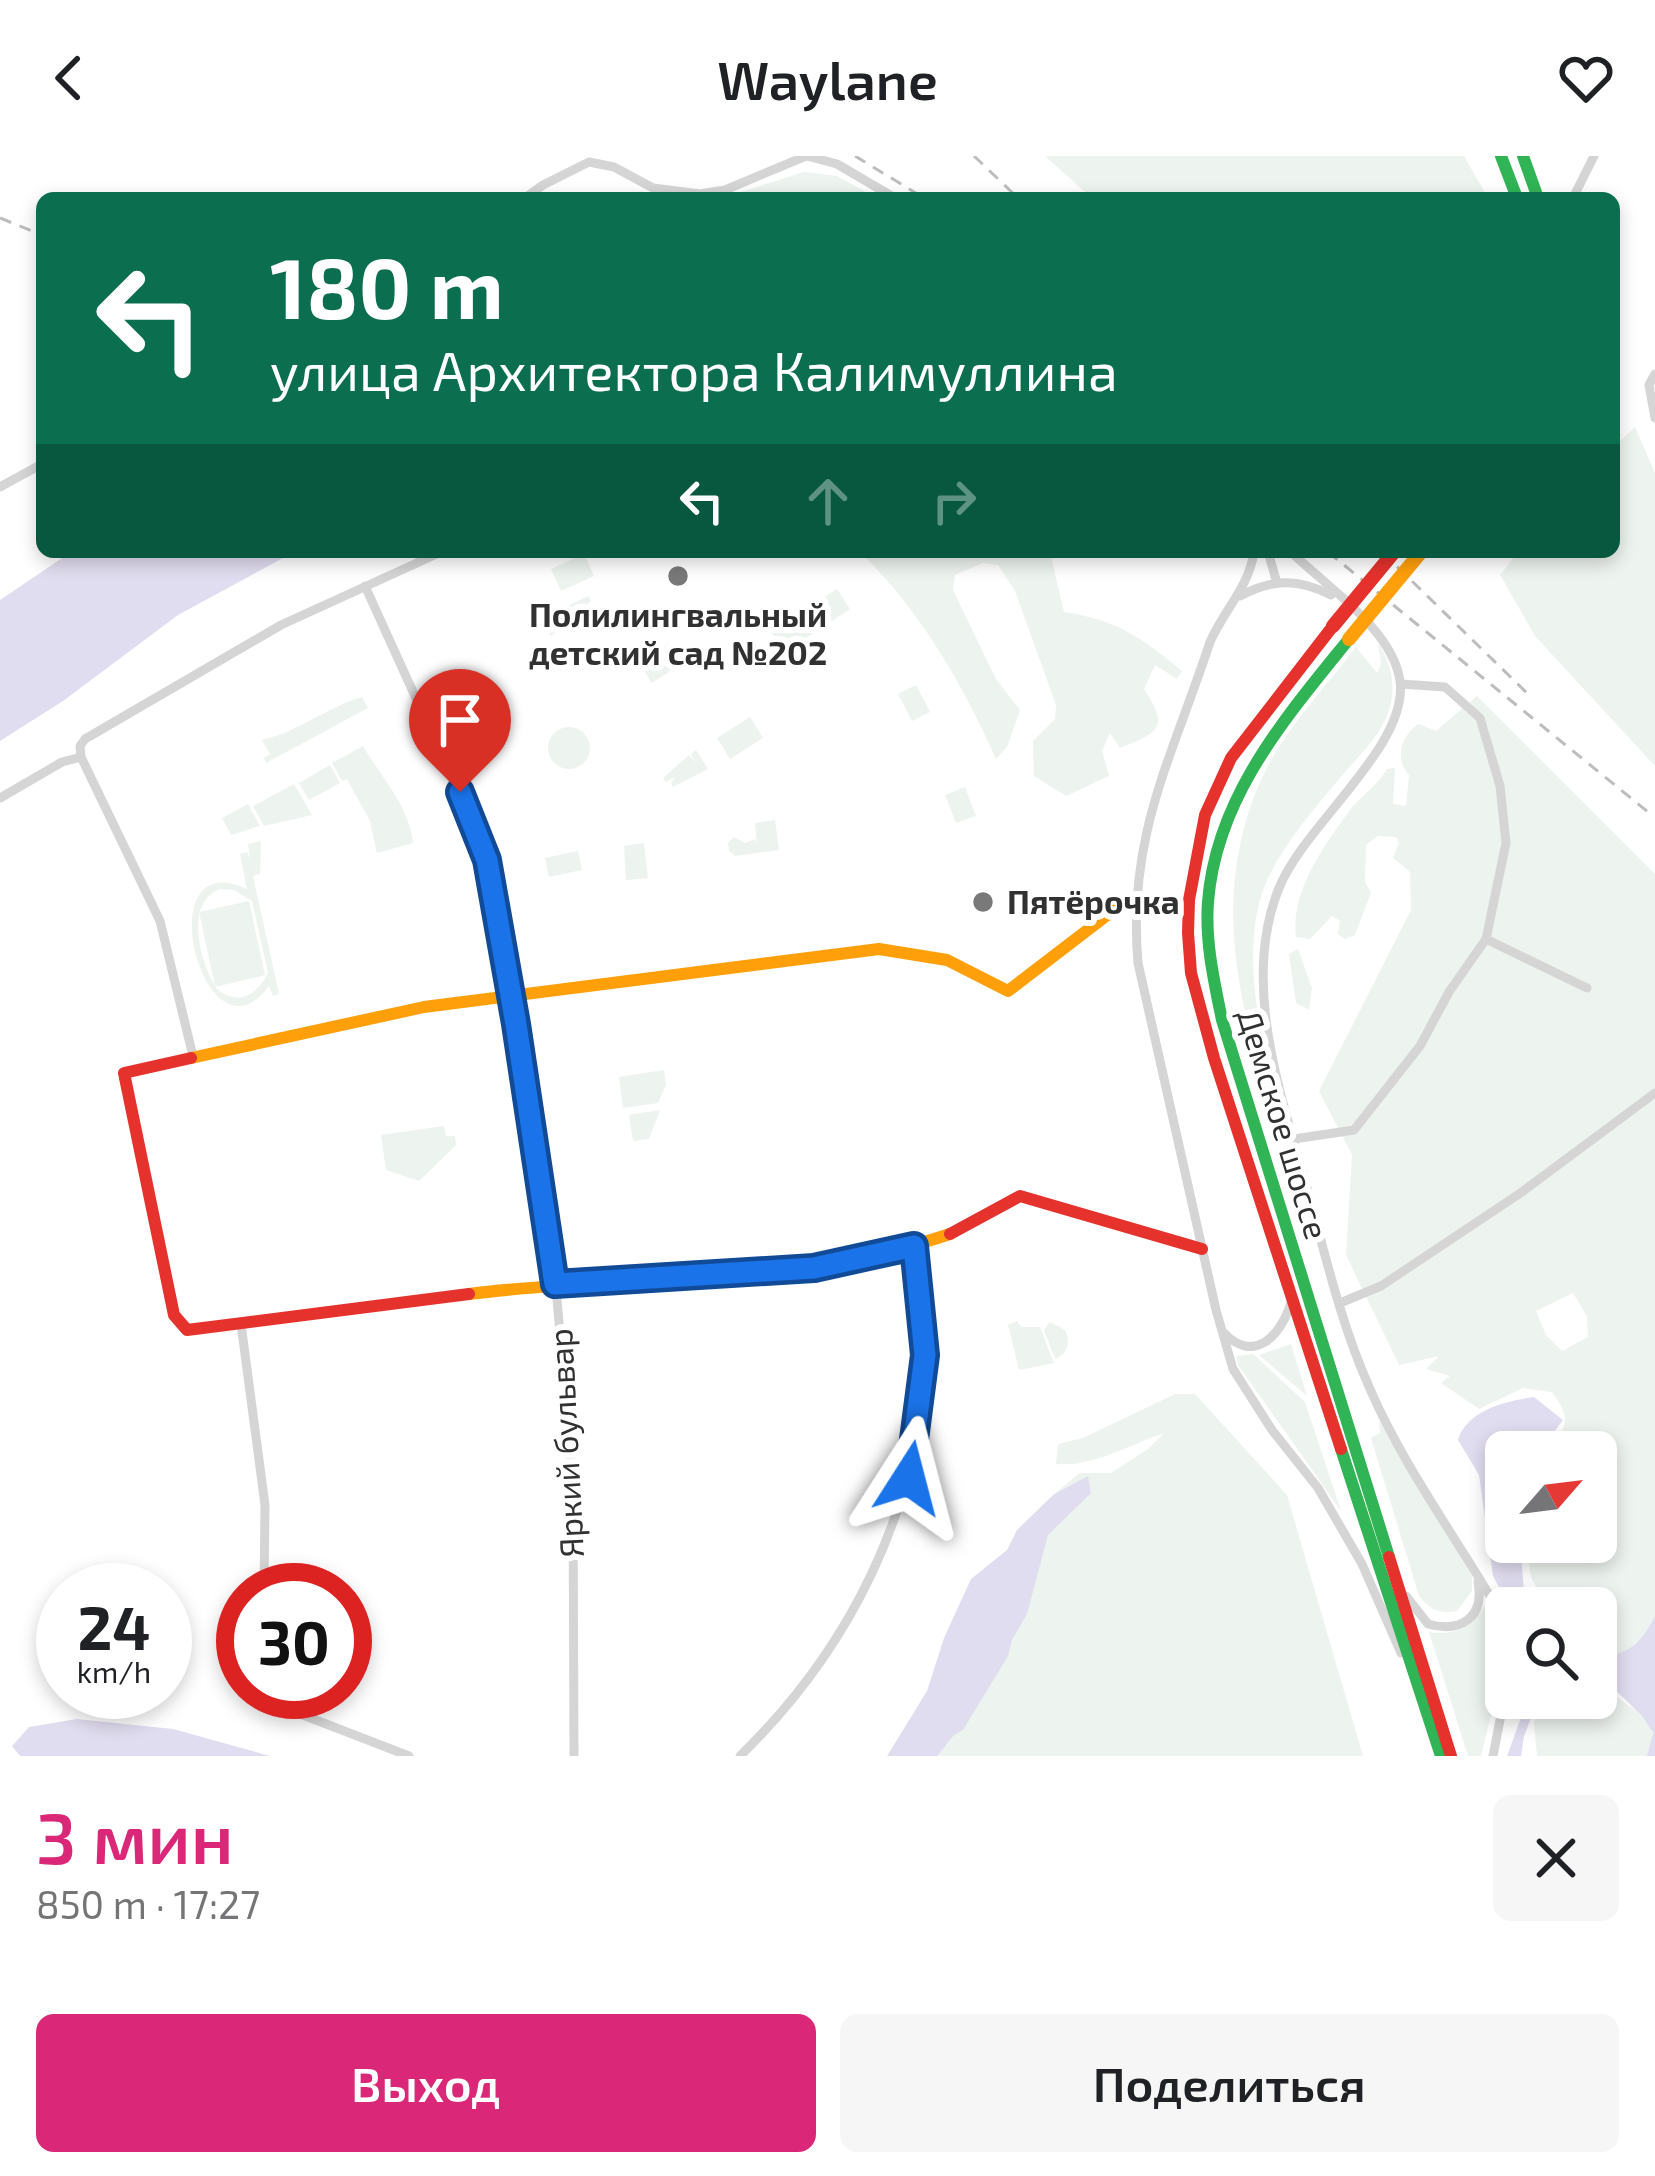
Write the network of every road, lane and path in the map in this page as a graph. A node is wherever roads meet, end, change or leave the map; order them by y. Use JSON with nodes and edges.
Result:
{"nodes":[{"id":1,"x":807,"y":156,"type":"edge"},
{"id":2,"x":1501,"y":156,"type":"edge"},
{"id":3,"x":1523,"y":156,"type":"edge"},
{"id":4,"x":1594,"y":156,"type":"edge"},
{"id":5,"x":536,"y":192,"type":"edge"},
{"id":6,"x":684,"y":192,"type":"edge"},
{"id":7,"x":712,"y":192,"type":"edge"},
{"id":8,"x":885,"y":192,"type":"edge"},
{"id":9,"x":1515,"y":192,"type":"edge"},
{"id":10,"x":1536,"y":192,"type":"edge"},
{"id":11,"x":1576,"y":192,"type":"edge"},
{"id":12,"x":1655,"y":374,"type":"edge"},
{"id":13,"x":1655,"y":418,"type":"edge"},
{"id":14,"x":36,"y":467,"type":"edge"},
{"id":15,"x":0,"y":487,"type":"edge"},
{"id":16,"x":428,"y":558,"type":"edge"},
{"id":17,"x":1253,"y":558,"type":"edge"},
{"id":18,"x":1270,"y":558,"type":"edge"},
{"id":19,"x":1297,"y":558,"type":"edge"},
{"id":20,"x":1389,"y":558,"type":"edge"},
{"id":21,"x":1416,"y":558,"type":"edge"},
{"id":22,"x":1276,"y":583,"type":"junction"},
{"id":23,"x":365,"y":586,"type":"junction"},
{"id":24,"x":1236,"y":598,"type":"junction"},
{"id":25,"x":1341,"y":600,"type":"junction"},
{"id":26,"x":1401,"y":684,"type":"junction"},
{"id":27,"x":81,"y":757,"type":"junction"},
{"id":28,"x":0,"y":798,"type":"edge"},
{"id":29,"x":1135,"y":906,"type":"junction"},
{"id":30,"x":1486,"y":939,"type":"junction"},
{"id":31,"x":1587,"y":988,"type":"dead end"},
{"id":32,"x":511,"y":995,"type":"junction"},
{"id":33,"x":193,"y":1056,"type":"junction"},
{"id":34,"x":1655,"y":1093,"type":"edge"},
{"id":35,"x":1294,"y":1139,"type":"junction"},
{"id":36,"x":914,"y":1246,"type":"junction"},
{"id":37,"x":1202,"y":1249,"type":"junction"},
{"id":38,"x":555,"y":1284,"type":"junction"},
{"id":39,"x":1293,"y":1298,"type":"junction"},
{"id":40,"x":1340,"y":1304,"type":"junction"},
{"id":41,"x":1216,"y":1310,"type":"junction"},
{"id":42,"x":241,"y":1324,"type":"junction"},
{"id":43,"x":1387,"y":1551,"type":"junction"},
{"id":44,"x":264,"y":1563,"type":"edge"},
{"id":45,"x":1475,"y":1571,"type":"junction"},
{"id":46,"x":1485,"y":1588,"type":"edge"},
{"id":47,"x":313,"y":1719,"type":"edge"},
{"id":48,"x":1500,"y":1719,"type":"edge"},
{"id":49,"x":1431,"y":1725,"type":"junction"},
{"id":50,"x":409,"y":1756,"type":"edge"},
{"id":51,"x":574,"y":1756,"type":"edge"},
{"id":52,"x":740,"y":1756,"type":"edge"},
{"id":53,"x":1441,"y":1756,"type":"edge"},
{"id":54,"x":1451,"y":1756,"type":"edge"},
{"id":55,"x":1492,"y":1756,"type":"edge"}],
"edges":[{"from":1,"to":7,"type":"street"},
{"from":1,"to":8,"type":"street"},
{"from":2,"to":9,"type":"main road"},
{"from":3,"to":10,"type":"main road"},
{"from":4,"to":11,"type":"street"},
{"from":5,"to":6,"type":"street"},
{"from":12,"to":13,"type":"street"},
{"from":14,"to":15,"type":"street"},
{"from":16,"to":23,"type":"street"},
{"from":17,"to":24,"type":"street"},
{"from":18,"to":22,"type":"street"},
{"from":19,"to":25,"type":"street"},
{"from":20,"to":39,"type":"main road","name":"Демское шоссе","bridge":true},
{"from":21,"to":43,"type":"main road","name":"Демское шоссе","bridge":true},
{"from":22,"to":24,"type":"street"},
{"from":22,"to":25,"type":"street"},
{"from":23,"to":27,"type":"street"},
{"from":23,"to":32,"type":"street","name":"Яркий бульвар"},
{"from":24,"to":29,"type":"street"},
{"from":25,"to":26,"type":"street"},
{"from":26,"to":30,"type":"street"},
{"from":26,"to":35,"type":"street"},
{"from":27,"to":28,"type":"street"},
{"from":27,"to":33,"type":"street"},
{"from":29,"to":32,"type":"main road"},
{"from":29,"to":37,"type":"street"},
{"from":30,"to":31,"type":"street"},
{"from":30,"to":35,"type":"street"},
{"from":32,"to":33,"type":"main road"},
{"from":32,"to":38,"type":"street","name":"Яркий бульвар"},
{"from":33,"to":42,"type":"main road"},
{"from":34,"to":40,"type":"street"},
{"from":35,"to":40,"type":"street"},
{"from":36,"to":37,"type":"main road"},
{"from":36,"to":38,"type":"main road"},
{"from":36,"to":52,"type":"street"},
{"from":37,"to":41,"type":"street"},
{"from":38,"to":42,"type":"main road"},
{"from":38,"to":51,"type":"street","name":"Яркий бульвар"},
{"from":39,"to":41,"type":"street"},
{"from":39,"to":49,"type":"main road","name":"Демское шоссе"},
{"from":40,"to":45,"type":"street"},
{"from":41,"to":49,"type":"street"},
{"from":42,"to":44,"type":"street"},
{"from":43,"to":45,"type":"street"},
{"from":43,"to":54,"type":"main road","name":"Демское шоссе"},
{"from":45,"to":46,"type":"street"},
{"from":47,"to":50,"type":"street"},
{"from":48,"to":55,"type":"street"},
{"from":49,"to":53,"type":"main road","name":"Демское шоссе"}]}
